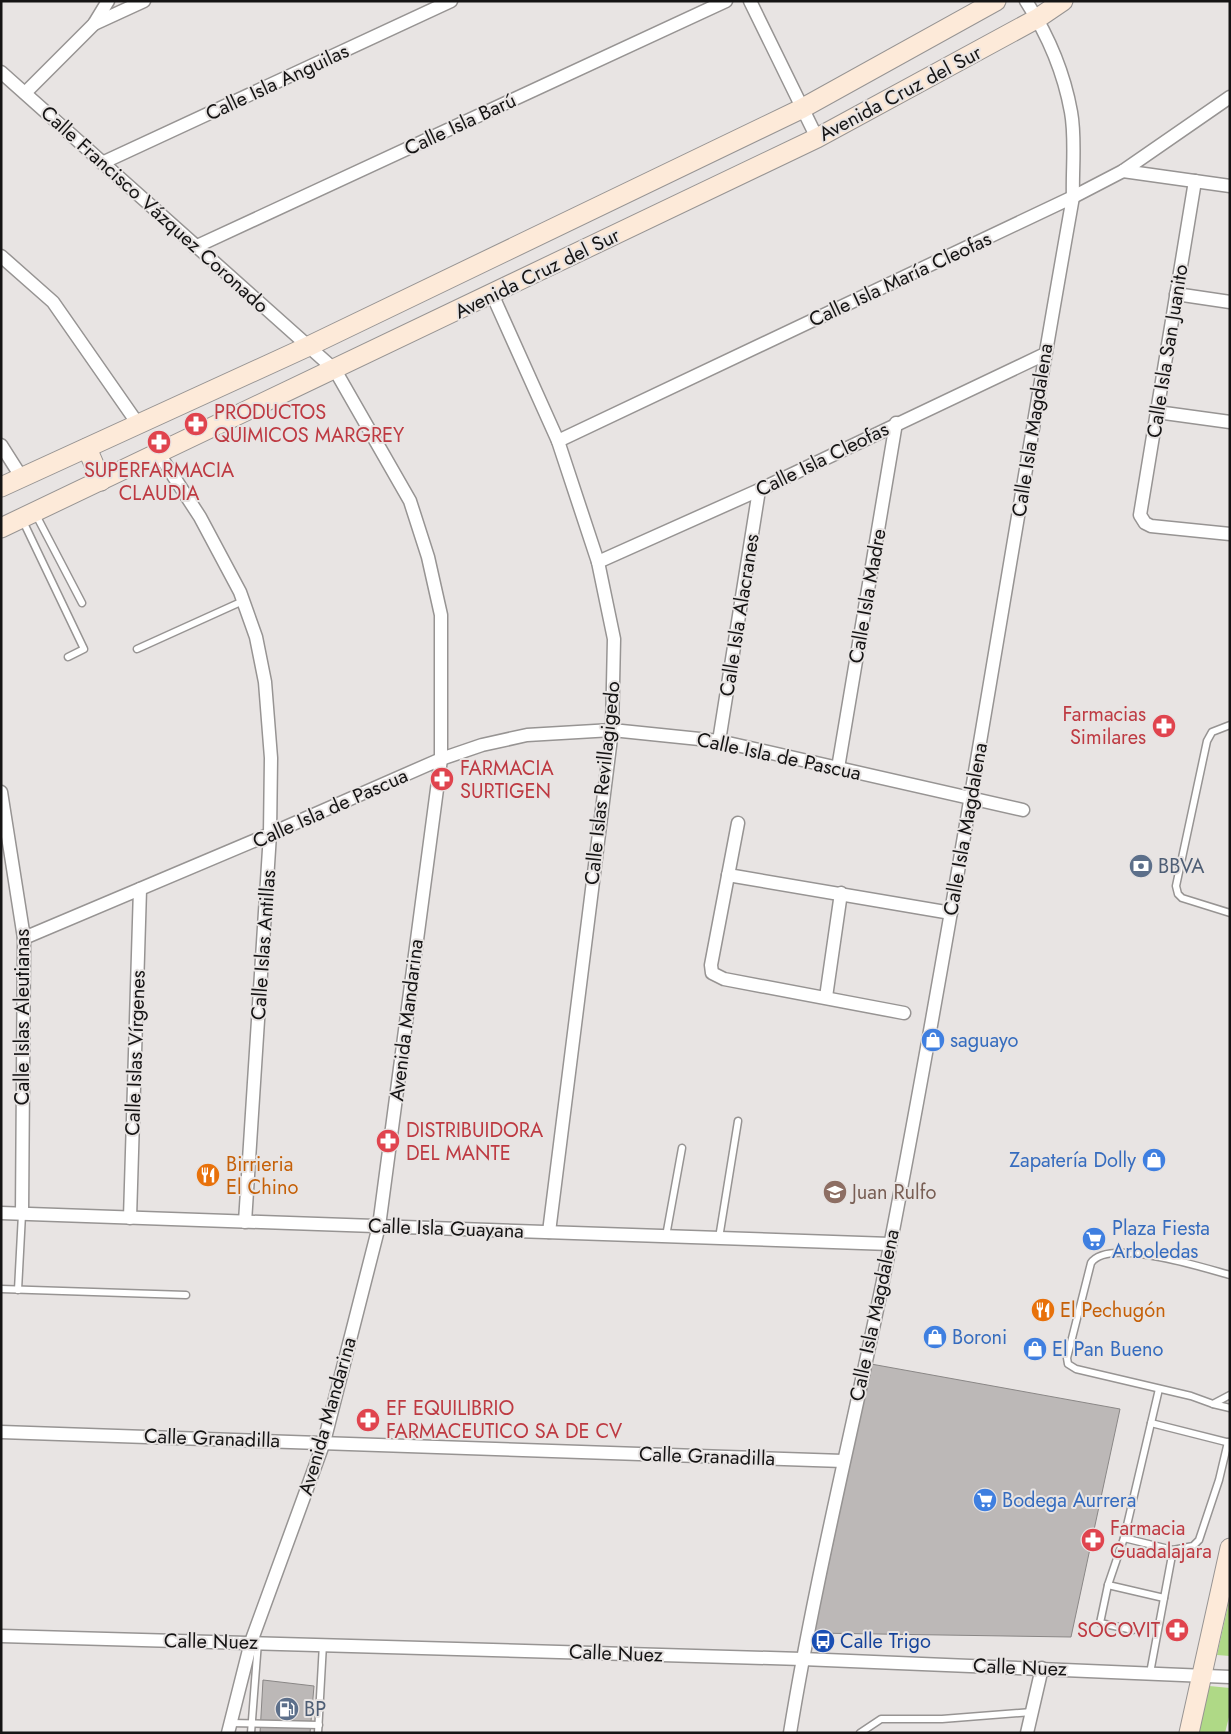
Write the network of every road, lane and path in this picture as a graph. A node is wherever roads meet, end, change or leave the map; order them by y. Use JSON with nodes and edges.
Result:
{"nodes":[{"id":1,"x":108,"y":1,"type":"edge"},
{"id":2,"x":144,"y":1,"type":"edge"},
{"id":3,"x":451,"y":1,"type":"edge"},
{"id":4,"x":726,"y":1,"type":"edge"},
{"id":5,"x":750,"y":1,"type":"edge"},
{"id":6,"x":996,"y":1,"type":"edge"},
{"id":7,"x":1026,"y":1,"type":"edge"},
{"id":8,"x":1064,"y":1,"type":"edge"},
{"id":9,"x":1038,"y":18,"type":"junction"},
{"id":10,"x":94,"y":24,"type":"junction"},
{"id":11,"x":1,"y":72,"type":"edge"},
{"id":12,"x":25,"y":93,"type":"junction"},
{"id":13,"x":1230,"y":97,"type":"edge"},
{"id":14,"x":801,"y":109,"type":"junction"},
{"id":15,"x":817,"y":138,"type":"junction"},
{"id":16,"x":102,"y":163,"type":"junction"},
{"id":17,"x":1123,"y":171,"type":"junction"},
{"id":18,"x":1195,"y":181,"type":"junction"},
{"id":19,"x":1230,"y":186,"type":"edge"},
{"id":20,"x":1073,"y":197,"type":"junction"},
{"id":21,"x":195,"y":247,"type":"junction"},
{"id":22,"x":1,"y":256,"type":"edge"},
{"id":23,"x":492,"y":294,"type":"junction"},
{"id":24,"x":1176,"y":294,"type":"junction"},
{"id":25,"x":1230,"y":302,"type":"edge"},
{"id":26,"x":309,"y":346,"type":"junction"},
{"id":27,"x":1045,"y":354,"type":"junction"},
{"id":28,"x":335,"y":370,"type":"junction"},
{"id":29,"x":1157,"y":412,"type":"junction"},
{"id":30,"x":1230,"y":422,"type":"edge"},
{"id":31,"x":896,"y":423,"type":"junction"},
{"id":32,"x":138,"y":424,"type":"junction"},
{"id":33,"x":558,"y":441,"type":"junction"},
{"id":34,"x":1,"y":445,"type":"edge"},
{"id":35,"x":87,"y":448,"type":"junction"},
{"id":36,"x":158,"y":454,"type":"junction"},
{"id":37,"x":22,"y":478,"type":"junction"},
{"id":38,"x":101,"y":481,"type":"junction"},
{"id":39,"x":1,"y":488,"type":"edge"},
{"id":40,"x":759,"y":490,"type":"junction"},
{"id":41,"x":28,"y":515,"type":"junction"},
{"id":42,"x":1,"y":528,"type":"edge"},
{"id":43,"x":1230,"y":534,"type":"edge"},
{"id":44,"x":598,"y":562,"type":"junction"},
{"id":45,"x":243,"y":601,"type":"junction"},
{"id":46,"x":82,"y":603,"type":"dead end"},
{"id":47,"x":137,"y":649,"type":"dead end"},
{"id":48,"x":68,"y":657,"type":"dead end"},
{"id":49,"x":1230,"y":725,"type":"edge"},
{"id":50,"x":612,"y":730,"type":"junction"},
{"id":51,"x":719,"y":741,"type":"junction"},
{"id":52,"x":441,"y":759,"type":"junction"},
{"id":53,"x":838,"y":768,"type":"junction"},
{"id":54,"x":1,"y":792,"type":"edge"},
{"id":55,"x":972,"y":797,"type":"junction"},
{"id":56,"x":1023,"y":810,"type":"dead end"},
{"id":57,"x":738,"y":823,"type":"dead end"},
{"id":58,"x":270,"y":834,"type":"junction"},
{"id":59,"x":728,"y":875,"type":"junction"},
{"id":60,"x":140,"y":889,"type":"junction"},
{"id":61,"x":842,"y":893,"type":"junction"},
{"id":62,"x":951,"y":912,"type":"junction"},
{"id":63,"x":1230,"y":913,"type":"edge"},
{"id":64,"x":24,"y":938,"type":"junction"},
{"id":65,"x":826,"y":997,"type":"junction"},
{"id":66,"x":904,"y":1013,"type":"dead end"},
{"id":67,"x":738,"y":1121,"type":"dead end"},
{"id":68,"x":682,"y":1148,"type":"dead end"},
{"id":69,"x":1,"y":1213,"type":"edge"},
{"id":70,"x":22,"y":1214,"type":"junction"},
{"id":71,"x":130,"y":1218,"type":"junction"},
{"id":72,"x":245,"y":1222,"type":"junction"},
{"id":73,"x":379,"y":1226,"type":"junction"},
{"id":74,"x":549,"y":1232,"type":"junction"},
{"id":75,"x":666,"y":1236,"type":"junction"},
{"id":76,"x":719,"y":1238,"type":"junction"},
{"id":77,"x":890,"y":1244,"type":"junction"},
{"id":78,"x":1230,"y":1275,"type":"edge"},
{"id":79,"x":1,"y":1289,"type":"edge"},
{"id":80,"x":18,"y":1290,"type":"junction"},
{"id":81,"x":186,"y":1295,"type":"dead end"},
{"id":82,"x":1158,"y":1389,"type":"junction"},
{"id":83,"x":1230,"y":1395,"type":"edge"},
{"id":84,"x":1213,"y":1404,"type":"junction"},
{"id":85,"x":1230,"y":1408,"type":"edge"},
{"id":86,"x":1151,"y":1423,"type":"junction"},
{"id":87,"x":1,"y":1432,"type":"edge"},
{"id":88,"x":324,"y":1442,"type":"junction"},
{"id":89,"x":1229,"y":1442,"type":"edge"},
{"id":90,"x":843,"y":1461,"type":"junction"},
{"id":91,"x":1124,"y":1538,"type":"junction"},
{"id":92,"x":1230,"y":1548,"type":"edge"},
{"id":93,"x":1173,"y":1550,"type":"junction"},
{"id":94,"x":1108,"y":1585,"type":"junction"},
{"id":95,"x":1164,"y":1598,"type":"junction"},
{"id":96,"x":1133,"y":1630,"type":"dead end"},
{"id":97,"x":1,"y":1636,"type":"edge"},
{"id":98,"x":254,"y":1642,"type":"junction"},
{"id":99,"x":323,"y":1644,"type":"junction"},
{"id":100,"x":802,"y":1659,"type":"junction"},
{"id":101,"x":1042,"y":1668,"type":"junction"},
{"id":102,"x":1150,"y":1673,"type":"junction"},
{"id":103,"x":1201,"y":1676,"type":"junction"},
{"id":104,"x":1230,"y":1677,"type":"edge"},
{"id":105,"x":1032,"y":1712,"type":"junction"},
{"id":106,"x":252,"y":1722,"type":"junction"},
{"id":107,"x":229,"y":1728,"type":"edge"},
{"id":108,"x":319,"y":1729,"type":"edge"},
{"id":109,"x":251,"y":1733,"type":"edge"},
{"id":110,"x":790,"y":1733,"type":"edge"},
{"id":111,"x":860,"y":1733,"type":"edge"},
{"id":112,"x":1028,"y":1733,"type":"edge"},
{"id":113,"x":1189,"y":1733,"type":"edge"}],
"edges":[{"from":1,"to":10,"type":"street"},
{"from":2,"to":10,"type":"street"},
{"from":3,"to":16,"type":"street","name":"Calle Isla Anguilas"},
{"from":4,"to":21,"type":"street","name":"Calle Isla Barú"},
{"from":5,"to":14,"type":"street"},
{"from":6,"to":14,"type":"main road","name":"Avenida Cruz del Sur"},
{"from":7,"to":9,"type":"street","name":"Calle Isla Magdalena"},
{"from":8,"to":9,"type":"main road","name":"Avenida Cruz del Sur"},
{"from":9,"to":15,"type":"main road","name":"Avenida Cruz del Sur"},
{"from":9,"to":20,"type":"street","name":"Calle Isla Magdalena"},
{"from":10,"to":12,"type":"street"},
{"from":11,"to":12,"type":"street","name":"Calle Francisco Vázquez Coronado"},
{"from":12,"to":16,"type":"street","name":"Calle Francisco Vázquez Coronado"},
{"from":13,"to":17,"type":"street","name":"Calle Isla María Cleofas"},
{"from":14,"to":15,"type":"street"},
{"from":14,"to":26,"type":"main road","name":"Avenida Cruz del Sur"},
{"from":15,"to":23,"type":"main road","name":"Avenida Cruz del Sur"},
{"from":16,"to":21,"type":"street","name":"Calle Francisco Vázquez Coronado"},
{"from":17,"to":18,"type":"street"},
{"from":17,"to":20,"type":"street","name":"Calle Isla María Cleofas"},
{"from":18,"to":19,"type":"street"},
{"from":18,"to":24,"type":"street","name":"Calle Isla San Juanito"},
{"from":20,"to":27,"type":"street","name":"Calle Isla Magdalena"},
{"from":20,"to":33,"type":"street","name":"Calle Isla María Cleofas"},
{"from":21,"to":26,"type":"street","name":"Calle Francisco Vázquez Coronado"},
{"from":22,"to":32,"type":"street"},
{"from":23,"to":28,"type":"main road","name":"Avenida Cruz del Sur"},
{"from":23,"to":33,"type":"street","name":"Calle Islas Revillagigedo"},
{"from":24,"to":25,"type":"street"},
{"from":24,"to":29,"type":"street","name":"Calle Isla San Juanito"},
{"from":26,"to":28,"type":"street","name":"Calle Francisco Vázquez Coronado"},
{"from":26,"to":32,"type":"main road","name":"Avenida Cruz del Sur"},
{"from":27,"to":31,"type":"street","name":"Calle Isla Cleofas"},
{"from":27,"to":55,"type":"street","name":"Calle Isla Magdalena"},
{"from":28,"to":36,"type":"main road","name":"Avenida Cruz del Sur"},
{"from":28,"to":52,"type":"street","name":"Avenida Mandarina"},
{"from":29,"to":30,"type":"street"},
{"from":29,"to":43,"type":"street","name":"Calle Isla San Juanito"},
{"from":31,"to":40,"type":"street","name":"Calle Isla Cleofas"},
{"from":31,"to":53,"type":"street","name":"Calle Isla Madre"},
{"from":32,"to":35,"type":"main road","name":"Avenida Cruz del Sur"},
{"from":33,"to":44,"type":"street","name":"Calle Islas Revillagigedo"},
{"from":34,"to":37,"type":"street"},
{"from":35,"to":37,"type":"main road","name":"Avenida Cruz del Sur"},
{"from":35,"to":38,"type":"main road"},
{"from":36,"to":38,"type":"main road","name":"Avenida Cruz del Sur"},
{"from":36,"to":45,"type":"street","name":"Calle Islas Antillas"},
{"from":37,"to":39,"type":"main road","name":"Avenida Cruz del Sur"},
{"from":38,"to":41,"type":"main road","name":"Avenida Cruz del Sur"},
{"from":40,"to":44,"type":"street","name":"Calle Isla Cleofas"},
{"from":40,"to":51,"type":"street","name":"Calle Isla Alacranes"},
{"from":41,"to":42,"type":"main road","name":"Avenida Cruz del Sur"},
{"from":41,"to":46,"type":"lane"},
{"from":41,"to":48,"type":"lane"},
{"from":44,"to":50,"type":"street","name":"Calle Islas Revillagigedo"},
{"from":45,"to":47,"type":"lane"},
{"from":45,"to":58,"type":"street","name":"Calle Islas Antillas"},
{"from":49,"to":63,"type":"lane"},
{"from":50,"to":51,"type":"street","name":"Calle Isla de Pascua"},
{"from":50,"to":52,"type":"street","name":"Calle Isla de Pascua"},
{"from":50,"to":74,"type":"street","name":"Calle Islas Revillagigedo"},
{"from":51,"to":53,"type":"street","name":"Calle Isla de Pascua"},
{"from":52,"to":58,"type":"street","name":"Calle Isla de Pascua"},
{"from":52,"to":73,"type":"street","name":"Avenida Mandarina"},
{"from":53,"to":55,"type":"street","name":"Calle Isla de Pascua"},
{"from":54,"to":64,"type":"street","name":"Calle Islas Aleutianas"},
{"from":55,"to":56,"type":"street","name":"Calle Isla de Pascua"},
{"from":55,"to":62,"type":"street","name":"Calle Isla Magdalena"},
{"from":57,"to":59,"type":"street"},
{"from":58,"to":60,"type":"street","name":"Calle Isla de Pascua"},
{"from":58,"to":72,"type":"street","name":"Calle Islas Antillas"},
{"from":59,"to":61,"type":"street"},
{"from":59,"to":65,"type":"street"},
{"from":60,"to":64,"type":"street","name":"Calle Isla de Pascua"},
{"from":60,"to":71,"type":"street","name":"Calle Islas Vírgenes"},
{"from":61,"to":62,"type":"street"},
{"from":61,"to":65,"type":"street"},
{"from":62,"to":77,"type":"street","name":"Calle Isla Magdalena"},
{"from":64,"to":70,"type":"street","name":"Calle Islas Aleutianas"},
{"from":65,"to":66,"type":"street"},
{"from":67,"to":76,"type":"lane"},
{"from":68,"to":75,"type":"lane"},
{"from":69,"to":70,"type":"street","name":"Calle Isla Guayana"},
{"from":70,"to":71,"type":"street","name":"Calle Isla Guayana"},
{"from":70,"to":80,"type":"lane"},
{"from":71,"to":72,"type":"street","name":"Calle Isla Guayana"},
{"from":72,"to":73,"type":"street","name":"Calle Isla Guayana"},
{"from":73,"to":74,"type":"street","name":"Calle Isla Guayana"},
{"from":73,"to":88,"type":"street","name":"Avenida Mandarina"},
{"from":74,"to":75,"type":"street","name":"Calle Isla Guayana"},
{"from":75,"to":76,"type":"street","name":"Calle Isla Guayana"},
{"from":76,"to":77,"type":"street","name":"Calle Isla Guayana"},
{"from":77,"to":90,"type":"street","name":"Calle Isla Magdalena"},
{"from":78,"to":82,"type":"lane"},
{"from":79,"to":80,"type":"lane"},
{"from":80,"to":81,"type":"lane"},
{"from":82,"to":84,"type":"lane"},
{"from":82,"to":86,"type":"lane"},
{"from":83,"to":84,"type":"lane"},
{"from":84,"to":85,"type":"lane"},
{"from":86,"to":89,"type":"lane"},
{"from":86,"to":91,"type":"lane"},
{"from":87,"to":88,"type":"street","name":"Calle Granadilla"},
{"from":88,"to":90,"type":"street","name":"Calle Granadilla"},
{"from":88,"to":98,"type":"street","name":"Avenida Mandarina"},
{"from":89,"to":93,"type":"lane"},
{"from":90,"to":100,"type":"street","name":"Calle Isla Magdalena"},
{"from":91,"to":93,"type":"lane"},
{"from":91,"to":94,"type":"lane"},
{"from":92,"to":103,"type":"main road"},
{"from":93,"to":95,"type":"lane"},
{"from":94,"to":95,"type":"lane"},
{"from":94,"to":96,"type":"lane"},
{"from":95,"to":102,"type":"lane"},
{"from":97,"to":98,"type":"street","name":"Calle Nuez"},
{"from":98,"to":99,"type":"street","name":"Calle Nuez"},
{"from":98,"to":106,"type":"lane"},
{"from":98,"to":107,"type":"street","name":"Avenida Mandarina"},
{"from":99,"to":100,"type":"street","name":"Calle Nuez"},
{"from":99,"to":108,"type":"lane"},
{"from":100,"to":101,"type":"street","name":"Calle Nuez"},
{"from":100,"to":110,"type":"street","name":"Calle Isla Magdalena"},
{"from":101,"to":102,"type":"street","name":"Calle Nuez"},
{"from":101,"to":105,"type":"street"},
{"from":102,"to":103,"type":"street","name":"Calle Nuez"},
{"from":103,"to":104,"type":"street","name":"Calle Nuez"},
{"from":103,"to":113,"type":"main road"},
{"from":105,"to":111,"type":"lane"},
{"from":105,"to":112,"type":"street"},
{"from":106,"to":107,"type":"lane"},
{"from":106,"to":108,"type":"lane"},
{"from":106,"to":109,"type":"lane"}]}
